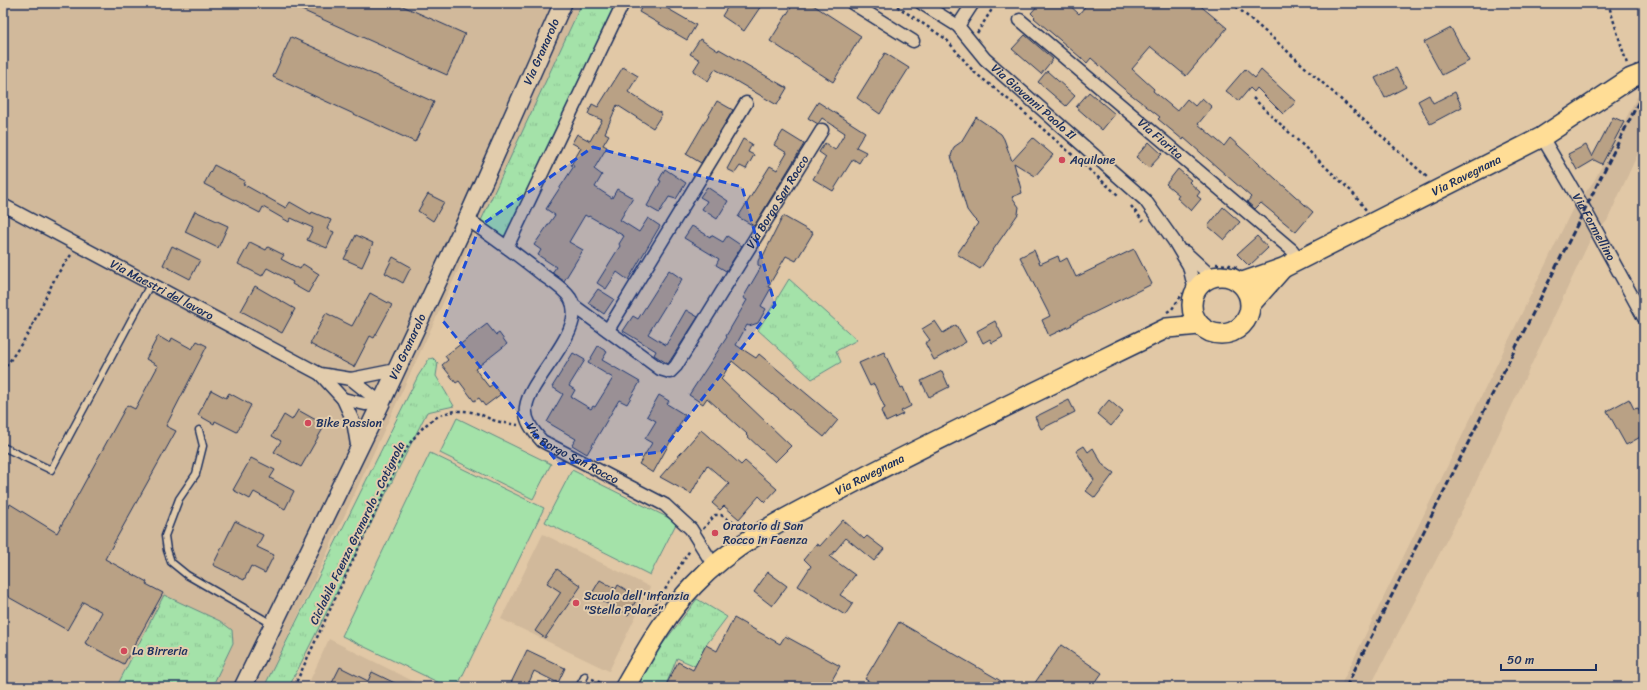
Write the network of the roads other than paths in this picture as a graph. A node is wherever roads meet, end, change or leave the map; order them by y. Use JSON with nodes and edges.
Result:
{"nodes":[{"id":1,"x":563,"y":3,"type":"edge"},
{"id":2,"x":623,"y":3,"type":"edge"},
{"id":3,"x":852,"y":3,"type":"edge"},
{"id":4,"x":921,"y":3,"type":"edge"},
{"id":5,"x":973,"y":3,"type":"edge"},
{"id":6,"x":1020,"y":20,"type":"dead end"},
{"id":7,"x":958,"y":26,"type":"junction"},
{"id":8,"x":913,"y":41,"type":"dead end"},
{"id":9,"x":1637,"y":75,"type":"edge"},
{"id":10,"x":746,"y":103,"type":"dead end"},
{"id":11,"x":822,"y":130,"type":"dead end"},
{"id":12,"x":1542,"y":137,"type":"junction"},
{"id":13,"x":3,"y":205,"type":"edge"},
{"id":14,"x":467,"y":219,"type":"junction"},
{"id":15,"x":1174,"y":241,"type":"junction"},
{"id":16,"x":507,"y":247,"type":"junction"},
{"id":17,"x":1291,"y":264,"type":"junction"},
{"id":18,"x":1212,"y":277,"type":"junction"},
{"id":19,"x":1240,"y":282,"type":"junction"},
{"id":20,"x":152,"y":283,"type":"junction"},
{"id":21,"x":1191,"y":294,"type":"junction"},
{"id":22,"x":1251,"y":304,"type":"junction"},
{"id":23,"x":573,"y":305,"type":"junction"},
{"id":24,"x":1644,"y":318,"type":"edge"},
{"id":25,"x":1166,"y":321,"type":"junction"},
{"id":26,"x":1199,"y":325,"type":"junction"},
{"id":27,"x":608,"y":330,"type":"junction"},
{"id":28,"x":396,"y":370,"type":"junction"},
{"id":29,"x":320,"y":374,"type":"junction"},
{"id":30,"x":351,"y":379,"type":"junction"},
{"id":31,"x":343,"y":399,"type":"junction"},
{"id":32,"x":381,"y":403,"type":"junction"},
{"id":33,"x":198,"y":430,"type":"dead end"},
{"id":34,"x":3,"y":447,"type":"edge"},
{"id":35,"x":358,"y":451,"type":"junction"},
{"id":36,"x":714,"y":566,"type":"junction"},
{"id":37,"x":273,"y":625,"type":"junction"},
{"id":38,"x":585,"y":676,"type":"road end"},
{"id":39,"x":617,"y":686,"type":"edge"},
{"id":40,"x":243,"y":687,"type":"edge"},
{"id":41,"x":579,"y":687,"type":"edge"}],
"edges":[{"from":1,"to":14,"type":"main road","name":"Via Granarolo"},
{"from":2,"to":16,"type":"street"},
{"from":3,"to":8,"type":"street"},
{"from":4,"to":7,"type":"street","name":"Via Giovanni Paolo II"},
{"from":5,"to":7,"type":"street"},
{"from":6,"to":17,"type":"street","name":"Via Fiorita"},
{"from":7,"to":15,"type":"street","name":"Via Giovanni Paolo II"},
{"from":9,"to":12,"type":"main road","name":"Via Ravegnana"},
{"from":10,"to":27,"type":"street"},
{"from":11,"to":27,"type":"street","name":"Via Borgo San Rocco"},
{"from":12,"to":17,"type":"main road","name":"Via Ravegnana"},
{"from":12,"to":24,"type":"street","name":"Via Formellino"},
{"from":13,"to":20,"type":"street","name":"Via Maestri del lavoro"},
{"from":14,"to":16,"type":"street","name":"Via Borgo San Rocco"},
{"from":14,"to":28,"type":"main road","name":"Via Granarolo"},
{"from":15,"to":18,"type":"street","name":"Via Giovanni Paolo II"},
{"from":15,"to":21,"type":"street","name":"Via Giovanni Paolo II"},
{"from":16,"to":23,"type":"street","name":"Via Borgo San Rocco"},
{"from":17,"to":19,"type":"main road","name":"Via Ravegnana"},
{"from":17,"to":22,"type":"main road","name":"Via Ravegnana"},
{"from":18,"to":19,"type":"main road"},
{"from":18,"to":21,"type":"main road","name":"Via Ravegnana"},
{"from":19,"to":22,"type":"main road"},
{"from":20,"to":29,"type":"street","name":"Via Maestri del lavoro"},
{"from":20,"to":34,"type":"lane"},
{"from":21,"to":25,"type":"main road","name":"Via Ravegnana"},
{"from":21,"to":26,"type":"main road"},
{"from":22,"to":26,"type":"main road","name":"Via Ravegnana"},
{"from":23,"to":27,"type":"street","name":"Via Borgo San Rocco"},
{"from":23,"to":36,"type":"street","name":"Via Borgo San Rocco"},
{"from":25,"to":26,"type":"main road","name":"Via Ravegnana"},
{"from":25,"to":36,"type":"main road","name":"Via Ravegnana"},
{"from":28,"to":30,"type":"street","name":"Via Maestri del lavoro"},
{"from":28,"to":32,"type":"main road","name":"Via Granarolo"},
{"from":29,"to":30,"type":"street","name":"Via Maestri del lavoro"},
{"from":29,"to":31,"type":"street","name":"Via Maestri del lavoro"},
{"from":30,"to":32,"type":"street","name":"Via Maestri del lavoro"},
{"from":31,"to":32,"type":"street"},
{"from":31,"to":35,"type":"street","name":"Via Maestri del lavoro"},
{"from":32,"to":35,"type":"main road","name":"Via Granarolo"},
{"from":33,"to":37,"type":"lane"},
{"from":35,"to":37,"type":"main road","name":"Via Granarolo"},
{"from":36,"to":39,"type":"main road","name":"Via Ravegnana"},
{"from":37,"to":40,"type":"main road","name":"Via Granarolo"},
{"from":38,"to":41,"type":"lane"}]}
